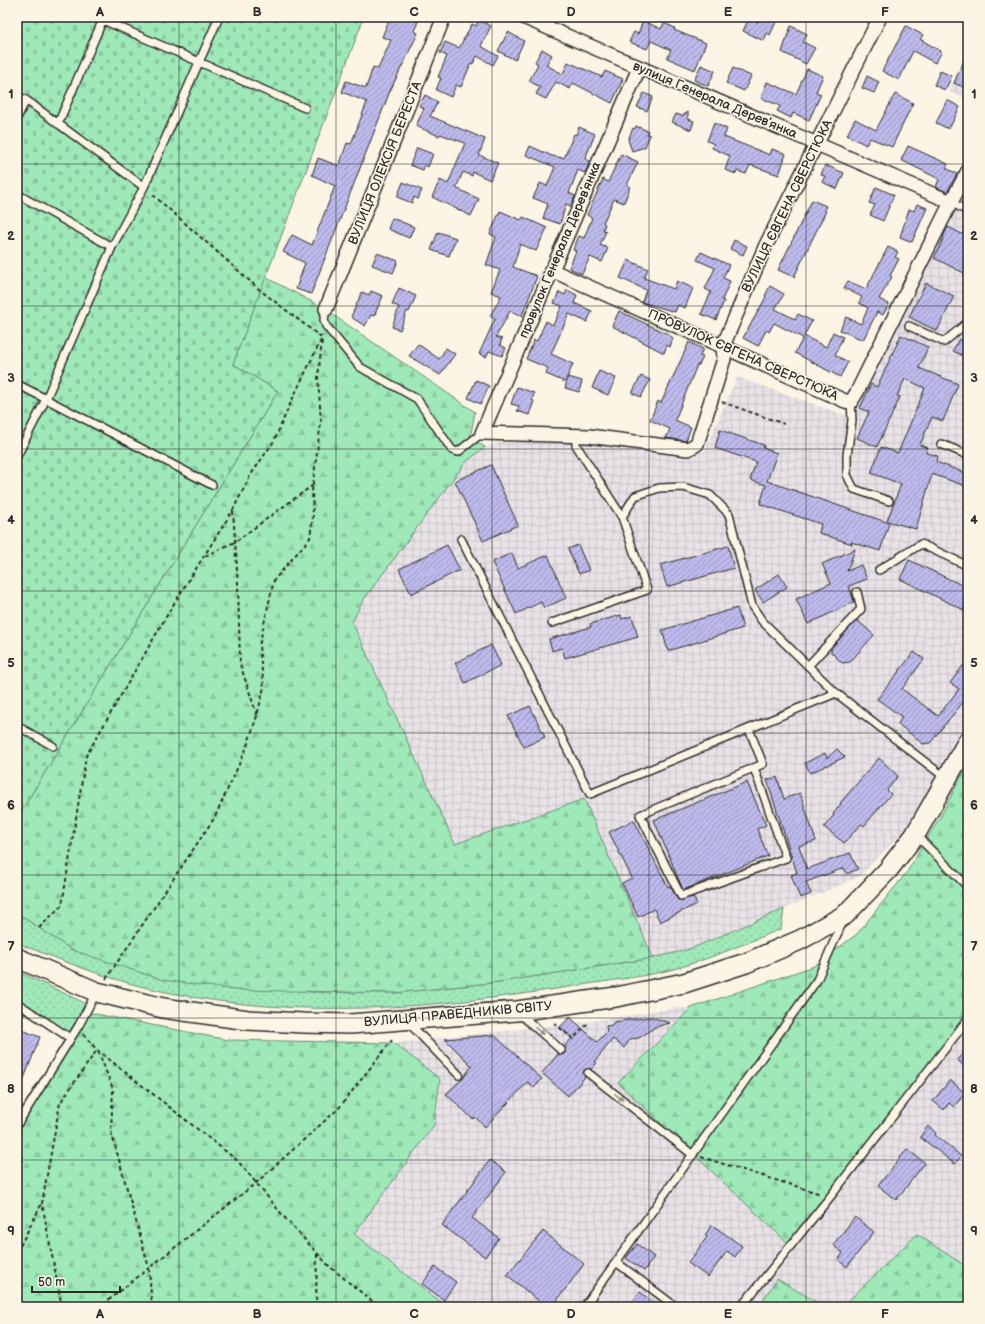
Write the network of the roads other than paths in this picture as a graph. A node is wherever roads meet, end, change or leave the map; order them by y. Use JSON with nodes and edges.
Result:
{"nodes":[{"id":1,"x":219,"y":17,"type":"edge"},
{"id":2,"x":444,"y":17,"type":"edge"},
{"id":3,"x":523,"y":17,"type":"edge"},
{"id":4,"x":880,"y":17,"type":"edge"},
{"id":5,"x":101,"y":18,"type":"edge"},
{"id":6,"x":200,"y":62,"type":"junction"},
{"id":7,"x":639,"y":68,"type":"junction"},
{"id":8,"x":17,"y":96,"type":"edge"},
{"id":9,"x":26,"y":100,"type":"junction"},
{"id":10,"x":305,"y":108,"type":"dead end"},
{"id":11,"x":17,"y":118,"type":"edge"},
{"id":12,"x":58,"y":124,"type":"junction"},
{"id":13,"x":816,"y":143,"type":"junction"},
{"id":14,"x":968,"y":171,"type":"edge"},
{"id":15,"x":144,"y":187,"type":"junction"},
{"id":16,"x":17,"y":194,"type":"edge"},
{"id":17,"x":951,"y":202,"type":"junction"},
{"id":18,"x":968,"y":217,"type":"edge"},
{"id":19,"x":112,"y":247,"type":"junction"},
{"id":20,"x":552,"y":270,"type":"junction"},
{"id":21,"x":325,"y":314,"type":"joint"},
{"id":22,"x":968,"y":322,"type":"edge"},
{"id":23,"x":910,"y":326,"type":"dead end"},
{"id":24,"x":723,"y":346,"type":"junction"},
{"id":25,"x":17,"y":384,"type":"edge"},
{"id":26,"x":46,"y":399,"type":"junction"},
{"id":27,"x":851,"y":402,"type":"junction"},
{"id":28,"x":482,"y":433,"type":"junction"},
{"id":29,"x":576,"y":436,"type":"junction"},
{"id":30,"x":941,"y":444,"type":"dead end"},
{"id":31,"x":968,"y":455,"type":"edge"},
{"id":32,"x":17,"y":456,"type":"edge"},
{"id":33,"x":212,"y":485,"type":"dead end"},
{"id":34,"x":889,"y":501,"type":"dead end"},
{"id":35,"x":622,"y":517,"type":"junction"},
{"id":36,"x":461,"y":539,"type":"dead end"},
{"id":37,"x":968,"y":566,"type":"edge"},
{"id":38,"x":878,"y":570,"type":"dead end"},
{"id":39,"x":857,"y":592,"type":"dead end"},
{"id":40,"x":552,"y":623,"type":"dead end"},
{"id":41,"x":808,"y":666,"type":"junction"},
{"id":42,"x":836,"y":694,"type":"junction"},
{"id":43,"x":17,"y":726,"type":"edge"},
{"id":44,"x":749,"y":729,"type":"junction"},
{"id":45,"x":968,"y":741,"type":"edge"},
{"id":46,"x":53,"y":746,"type":"dead end"},
{"id":47,"x":754,"y":768,"type":"junction"},
{"id":48,"x":947,"y":779,"type":"junction"},
{"id":49,"x":916,"y":835,"type":"junction"},
{"id":50,"x":968,"y":887,"type":"edge"},
{"id":51,"x":845,"y":915,"type":"junction"},
{"id":52,"x":17,"y":958,"type":"edge"},
{"id":53,"x":97,"y":992,"type":"junction"},
{"id":54,"x":17,"y":1003,"type":"edge"},
{"id":55,"x":517,"y":1011,"type":"junction"},
{"id":56,"x":404,"y":1019,"type":"junction"},
{"id":57,"x":968,"y":1019,"type":"edge"},
{"id":58,"x":70,"y":1038,"type":"junction"},
{"id":59,"x":561,"y":1050,"type":"dead end"},
{"id":60,"x":588,"y":1073,"type":"dead end"},
{"id":61,"x":459,"y":1075,"type":"dead end"},
{"id":62,"x":17,"y":1125,"type":"edge"},
{"id":63,"x":693,"y":1155,"type":"junction"},
{"id":64,"x":616,"y":1262,"type":"junction"},
{"id":65,"x":584,"y":1307,"type":"edge"},
{"id":66,"x":676,"y":1307,"type":"edge"},
{"id":67,"x":741,"y":1307,"type":"edge"}],
"edges":[{"from":1,"to":6,"type":"lane"},
{"from":2,"to":21,"type":"street","name":"ВУЛИЦЯ ОЛЕКСІЯ БЕРЕСТА"},
{"from":3,"to":7,"type":"street","name":"вулиця Генерала Деревʼянка"},
{"from":4,"to":13,"type":"street","name":"ВУЛИЦЯ ЄВГЕНА СВЕРСТЮКА"},
{"from":5,"to":6,"type":"lane"},
{"from":5,"to":12,"type":"lane"},
{"from":6,"to":10,"type":"lane"},
{"from":6,"to":15,"type":"lane"},
{"from":7,"to":13,"type":"street","name":"вулиця Генерала Деревʼянка"},
{"from":7,"to":20,"type":"street","name":"провулок Генерала Деревʼянка"},
{"from":8,"to":9,"type":"lane"},
{"from":9,"to":11,"type":"lane"},
{"from":9,"to":12,"type":"lane"},
{"from":12,"to":15,"type":"lane"},
{"from":13,"to":17,"type":"street","name":"вулиця Генерала Деревʼянка"},
{"from":13,"to":24,"type":"street","name":"ВУЛИЦЯ ЄВГЕНА СВЕРСТЮКА"},
{"from":14,"to":17,"type":"street","name":"ПРОВУЛОК ЄВГЕНА СВЕРСТЮКА"},
{"from":15,"to":19,"type":"lane"},
{"from":16,"to":19,"type":"lane"},
{"from":17,"to":18,"type":"lane"},
{"from":17,"to":27,"type":"street","name":"ПРОВУЛОК ЄВГЕНА СВЕРСТЮКА"},
{"from":19,"to":26,"type":"lane"},
{"from":20,"to":24,"type":"street","name":"ПРОВУЛОК ЄВГЕНА СВЕРСТЮКА"},
{"from":20,"to":28,"type":"street","name":"провулок Генерала Деревʼянка"},
{"from":21,"to":28,"type":"lane"},
{"from":22,"to":23,"type":"lane"},
{"from":24,"to":27,"type":"street","name":"ПРОВУЛОК ЄВГЕНА СВЕРСТЮКА"},
{"from":24,"to":29,"type":"street","name":"ВУЛИЦЯ ЄВГЕНА СВЕРСТЮКА"},
{"from":25,"to":26,"type":"lane"},
{"from":26,"to":32,"type":"lane"},
{"from":26,"to":33,"type":"lane"},
{"from":27,"to":34,"type":"lane"},
{"from":28,"to":29,"type":"street","name":"ВУЛИЦЯ ЄВГЕНА СВЕРСТЮКА"},
{"from":29,"to":35,"type":"lane"},
{"from":30,"to":31,"type":"lane"},
{"from":35,"to":40,"type":"lane"},
{"from":35,"to":41,"type":"lane"},
{"from":36,"to":44,"type":"lane"},
{"from":37,"to":38,"type":"lane"},
{"from":39,"to":41,"type":"lane"},
{"from":41,"to":42,"type":"lane"},
{"from":42,"to":44,"type":"lane"},
{"from":42,"to":48,"type":"lane"},
{"from":43,"to":46,"type":"lane"},
{"from":44,"to":47,"type":"lane"},
{"from":45,"to":48,"type":"main road","name":"ВУЛИЦЯ ПРАВЕДНИКІВ СВІТУ"},
{"from":47,"to":47,"type":"lane"},
{"from":48,"to":49,"type":"main road","name":"ВУЛИЦЯ ПРАВЕДНИКІВ СВІТУ"},
{"from":49,"to":50,"type":"lane"},
{"from":49,"to":51,"type":"main road","name":"ВУЛИЦЯ ПРАВЕДНИКІВ СВІТУ"},
{"from":51,"to":55,"type":"main road","name":"ВУЛИЦЯ ПРАВЕДНИКІВ СВІТУ"},
{"from":51,"to":63,"type":"lane"},
{"from":52,"to":53,"type":"main road","name":"ВУЛИЦЯ ПРАВЕДНИКІВ СВІТУ"},
{"from":53,"to":56,"type":"main road","name":"ВУЛИЦЯ ПРАВЕДНИКІВ СВІТУ"},
{"from":53,"to":58,"type":"lane"},
{"from":54,"to":58,"type":"lane"},
{"from":55,"to":56,"type":"main road","name":"ВУЛИЦЯ ПРАВЕДНИКІВ СВІТУ"},
{"from":55,"to":59,"type":"lane","one_way":true},
{"from":56,"to":61,"type":"lane"},
{"from":57,"to":67,"type":"lane"},
{"from":58,"to":62,"type":"lane"},
{"from":60,"to":63,"type":"lane","one_way":true},
{"from":63,"to":64,"type":"lane"},
{"from":64,"to":65,"type":"lane"},
{"from":64,"to":66,"type":"lane"}]}
